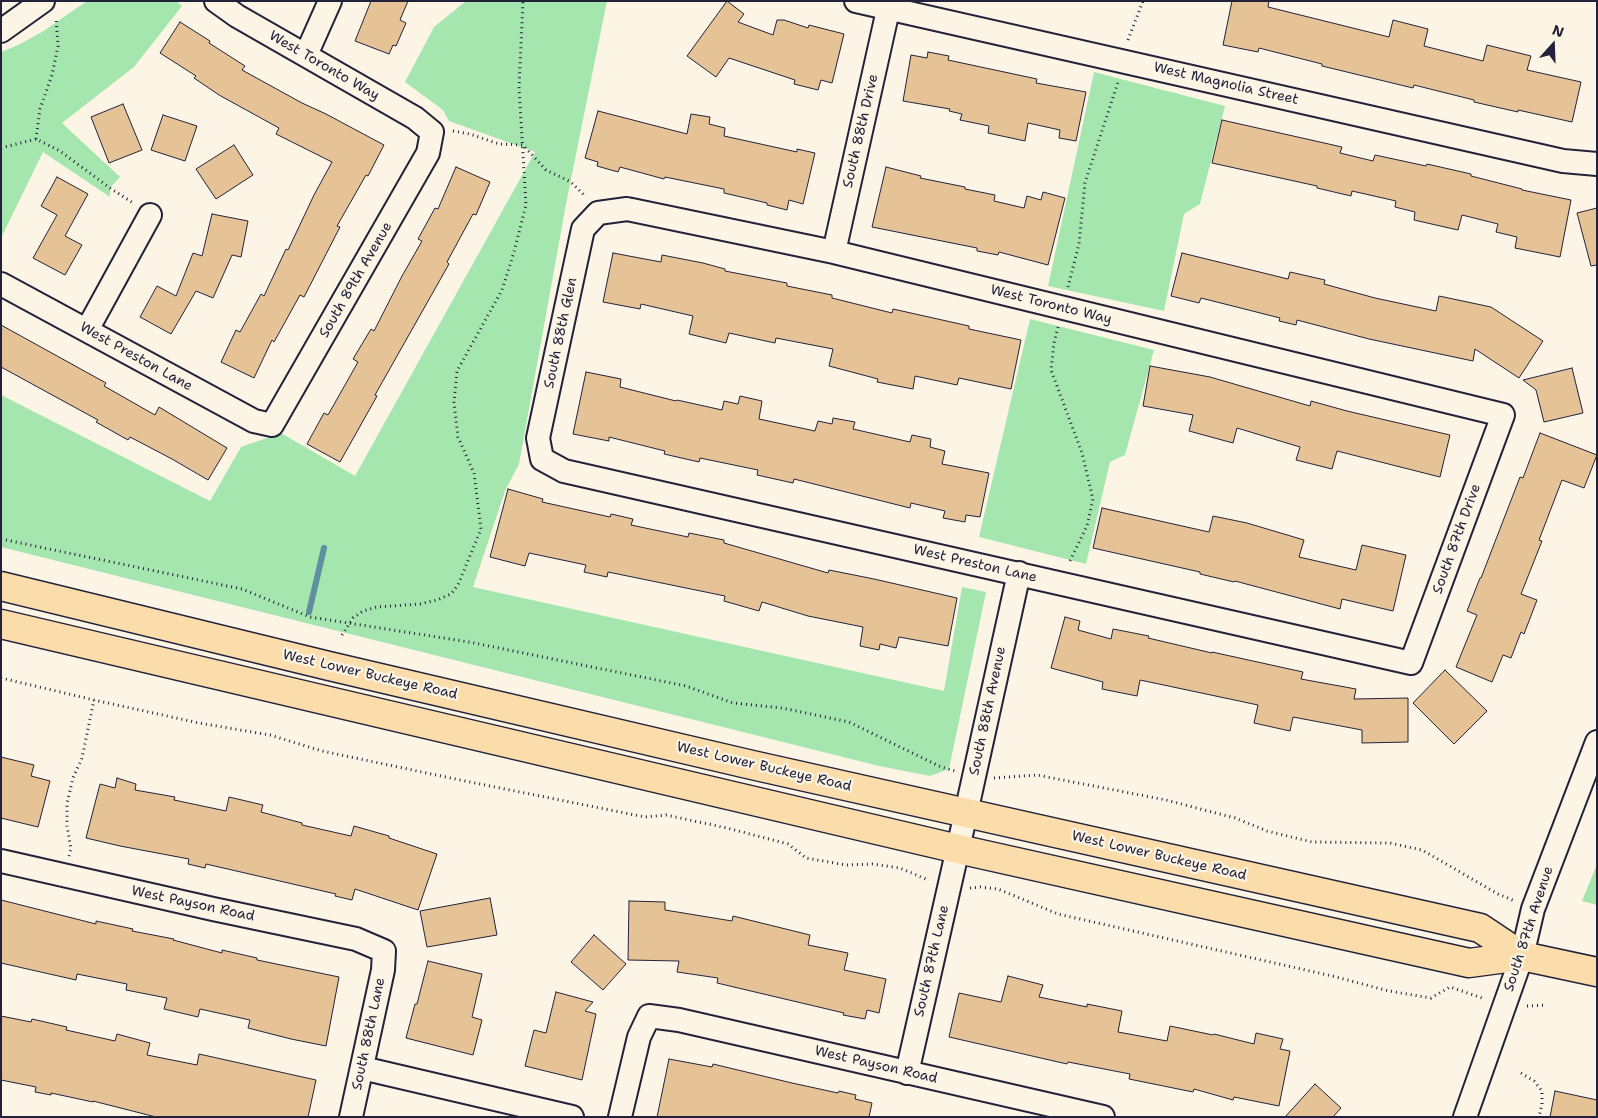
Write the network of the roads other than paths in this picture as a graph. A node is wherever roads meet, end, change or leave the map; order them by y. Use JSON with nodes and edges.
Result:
{"nodes":[{"id":1,"x":216,"y":1,"type":"edge"},
{"id":2,"x":330,"y":1,"type":"edge"},
{"id":3,"x":856,"y":1,"type":"edge"},
{"id":4,"x":47,"y":5,"type":"edge"},
{"id":5,"x":888,"y":10,"type":"junction"},
{"id":6,"x":1,"y":31,"type":"edge"},
{"id":7,"x":306,"y":55,"type":"junction"},
{"id":8,"x":432,"y":132,"type":"joint"},
{"id":9,"x":1597,"y":164,"type":"edge"},
{"id":10,"x":598,"y":213,"type":"joint"},
{"id":11,"x":150,"y":214,"type":"road end"},
{"id":12,"x":834,"y":252,"type":"junction"},
{"id":13,"x":1,"y":284,"type":"edge"},
{"id":14,"x":87,"y":330,"type":"junction"},
{"id":15,"x":1503,"y":414,"type":"joint"},
{"id":16,"x":272,"y":424,"type":"joint"},
{"id":17,"x":542,"y":459,"type":"joint"},
{"id":18,"x":1019,"y":573,"type":"junction"},
{"id":19,"x":1,"y":586,"type":"edge"},
{"id":20,"x":1,"y":624,"type":"edge"},
{"id":21,"x":1411,"y":664,"type":"joint"},
{"id":22,"x":1597,"y":742,"type":"edge"},
{"id":23,"x":966,"y":813,"type":"junction"},
{"id":24,"x":958,"y":849,"type":"junction"},
{"id":25,"x":1,"y":861,"type":"edge"},
{"id":26,"x":384,"y":951,"type":"joint"},
{"id":27,"x":1522,"y":956,"type":"junction"},
{"id":28,"x":1597,"y":972,"type":"edge"},
{"id":29,"x":362,"y":1068,"type":"junction"},
{"id":30,"x":906,"y":1073,"type":"junction"},
{"id":31,"x":351,"y":1117,"type":"edge"},
{"id":32,"x":572,"y":1117,"type":"edge"},
{"id":33,"x":620,"y":1117,"type":"edge"},
{"id":34,"x":1103,"y":1117,"type":"edge"},
{"id":35,"x":1465,"y":1117,"type":"edge"}],
"edges":[{"from":1,"to":7,"type":"street","name":"West Toronto Way"},
{"from":2,"to":7,"type":"street"},
{"from":3,"to":5,"type":"street","name":"West Magnolia Street"},
{"from":4,"to":6,"type":"street"},
{"from":5,"to":9,"type":"street","name":"West Magnolia Street"},
{"from":5,"to":12,"type":"street","name":"South 88th Drive"},
{"from":7,"to":8,"type":"street","name":"West Toronto Way"},
{"from":8,"to":16,"type":"street","name":"South 89th Avenue"},
{"from":10,"to":12,"type":"street","name":"West Toronto Way"},
{"from":10,"to":17,"type":"street","name":"South 88th Glen"},
{"from":11,"to":14,"type":"street"},
{"from":12,"to":15,"type":"street","name":"West Toronto Way"},
{"from":13,"to":14,"type":"street","name":"West Preston Lane"},
{"from":14,"to":16,"type":"street","name":"West Preston Lane"},
{"from":15,"to":21,"type":"street","name":"South 87th Drive"},
{"from":17,"to":18,"type":"street","name":"West Preston Lane"},
{"from":18,"to":21,"type":"street","name":"West Preston Lane"},
{"from":18,"to":23,"type":"street","name":"South 88th Avenue"},
{"from":19,"to":23,"type":"main road","name":"West Lower Buckeye Road"},
{"from":20,"to":24,"type":"main road","name":"West Lower Buckeye Road"},
{"from":22,"to":27,"type":"street","name":"South 87th Avenue"},
{"from":23,"to":24,"type":"street","name":"South 88th Avenue"},
{"from":23,"to":27,"type":"main road","name":"West Lower Buckeye Road"},
{"from":24,"to":27,"type":"main road","name":"West Lower Buckeye Road"},
{"from":24,"to":30,"type":"street","name":"South 87th Lane"},
{"from":25,"to":26,"type":"street","name":"West Payson Road"},
{"from":26,"to":29,"type":"street","name":"South 88th Lane"},
{"from":27,"to":28,"type":"main road","name":"West Lower Buckeye Road"},
{"from":27,"to":35,"type":"street","name":"South 87th Avenue"},
{"from":29,"to":31,"type":"street","name":"South 88th Lane"},
{"from":29,"to":32,"type":"street"},
{"from":30,"to":33,"type":"street","name":"West Payson Road"},
{"from":30,"to":34,"type":"street","name":"West Payson Road"}]}
